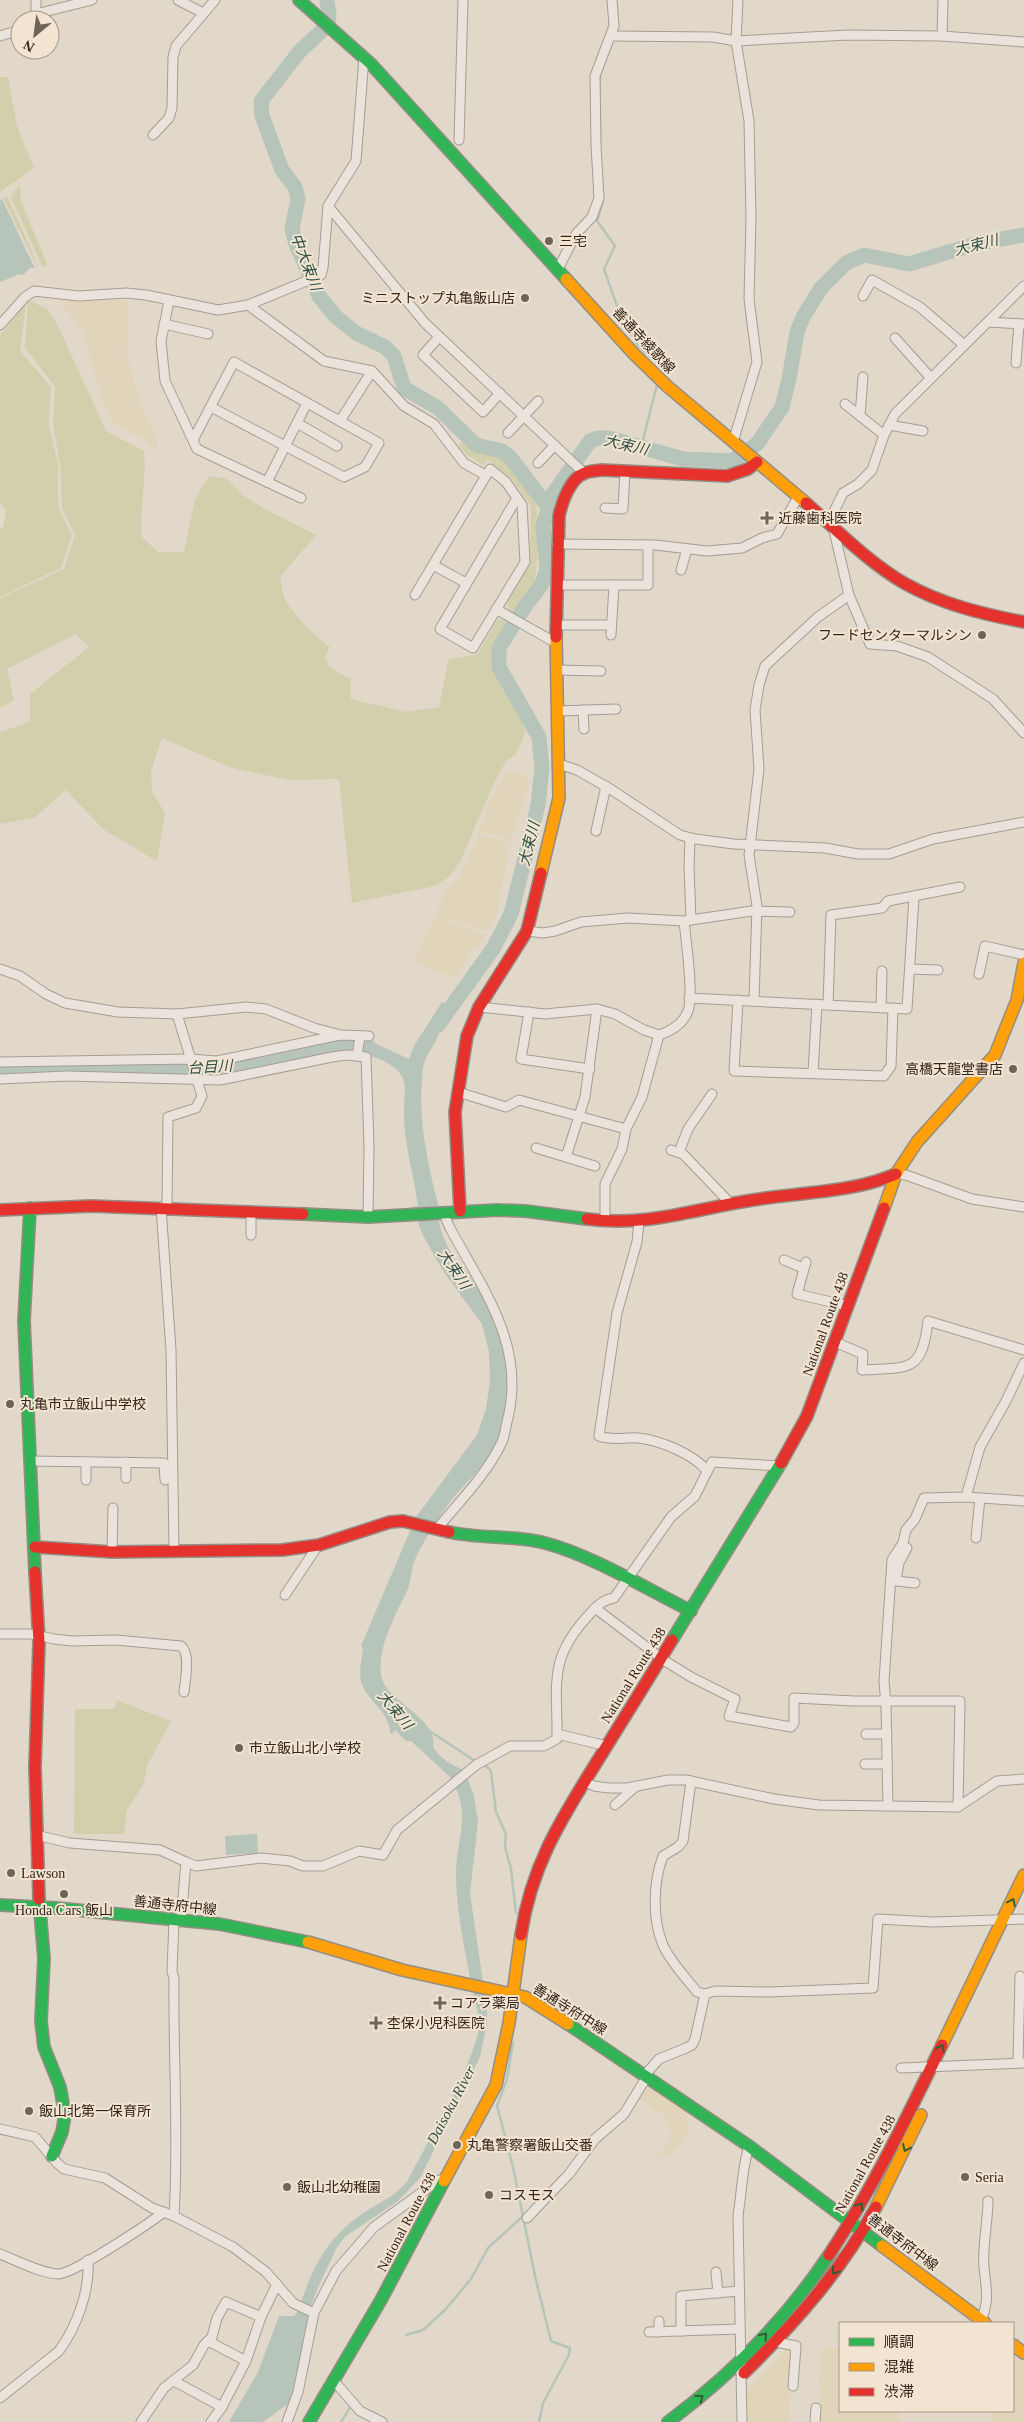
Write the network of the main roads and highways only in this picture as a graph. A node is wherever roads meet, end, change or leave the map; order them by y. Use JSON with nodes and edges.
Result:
{"nodes":[{"id":1,"x":299,"y":0,"type":"edge"},
{"id":2,"x":755,"y":460,"type":"junction"},
{"id":3,"x":1024,"y":622,"type":"edge"},
{"id":4,"x":1024,"y":964,"type":"edge"},
{"id":5,"x":896,"y":1174,"type":"junction"},
{"id":6,"x":30,"y":1208,"type":"junction"},
{"id":7,"x":0,"y":1210,"type":"edge"},
{"id":8,"x":460,"y":1211,"type":"junction"},
{"id":9,"x":35,"y":1547,"type":"junction"},
{"id":10,"x":691,"y":1610,"type":"junction"},
{"id":11,"x":1024,"y":1875,"type":"edge"},
{"id":12,"x":1024,"y":1900,"type":"edge"},
{"id":13,"x":0,"y":1905,"type":"edge"},
{"id":14,"x":40,"y":1907,"type":"junction"},
{"id":15,"x":1014,"y":1919,"type":"edge"},
{"id":16,"x":513,"y":1994,"type":"junction"},
{"id":17,"x":52,"y":2156,"type":"road end"},
{"id":18,"x":851,"y":2221,"type":"junction"},
{"id":19,"x":862,"y":2230,"type":"junction"},
{"id":20,"x":983,"y":2322,"type":"edge"},
{"id":21,"x":310,"y":2422,"type":"edge"},
{"id":22,"x":668,"y":2422,"type":"edge"},
{"id":23,"x":688,"y":2422,"type":"edge"}],
"edges":[{"from":1,"to":2,"type":"main road","name":"善通寺綾歌線"},
{"from":2,"to":3,"type":"main road","name":"善通寺綾歌線"},
{"from":2,"to":8,"type":"main road"},
{"from":4,"to":5,"type":"main road","name":"National Route 438"},
{"from":5,"to":8,"type":"main road"},
{"from":5,"to":10,"type":"main road","name":"National Route 438"},
{"from":6,"to":7,"type":"main road"},
{"from":6,"to":8,"type":"main road"},
{"from":6,"to":9,"type":"main road"},
{"from":9,"to":10,"type":"main road"},
{"from":9,"to":14,"type":"main road"},
{"from":10,"to":16,"type":"main road","name":"National Route 438"},
{"from":15,"to":11,"type":"main road","name":"National Route 438","one_way":true},
{"from":12,"to":15,"type":"main road","name":"National Route 438"},
{"from":13,"to":14,"type":"main road","name":"善通寺府中線"},
{"from":14,"to":16,"type":"main road","name":"善通寺府中線"},
{"from":14,"to":17,"type":"main road"},
{"from":18,"to":15,"type":"main road","name":"National Route 438","one_way":true},
{"from":15,"to":19,"type":"main road","name":"National Route 438","one_way":true},
{"from":16,"to":18,"type":"main road","name":"善通寺府中線"},
{"from":16,"to":21,"type":"main road","name":"National Route 438"},
{"from":18,"to":19,"type":"main road","name":"善通寺府中線"},
{"from":22,"to":18,"type":"main road","name":"National Route 438","one_way":true},
{"from":19,"to":20,"type":"main road","name":"善通寺府中線"},
{"from":19,"to":23,"type":"main road","name":"National Route 438","one_way":true}]}
